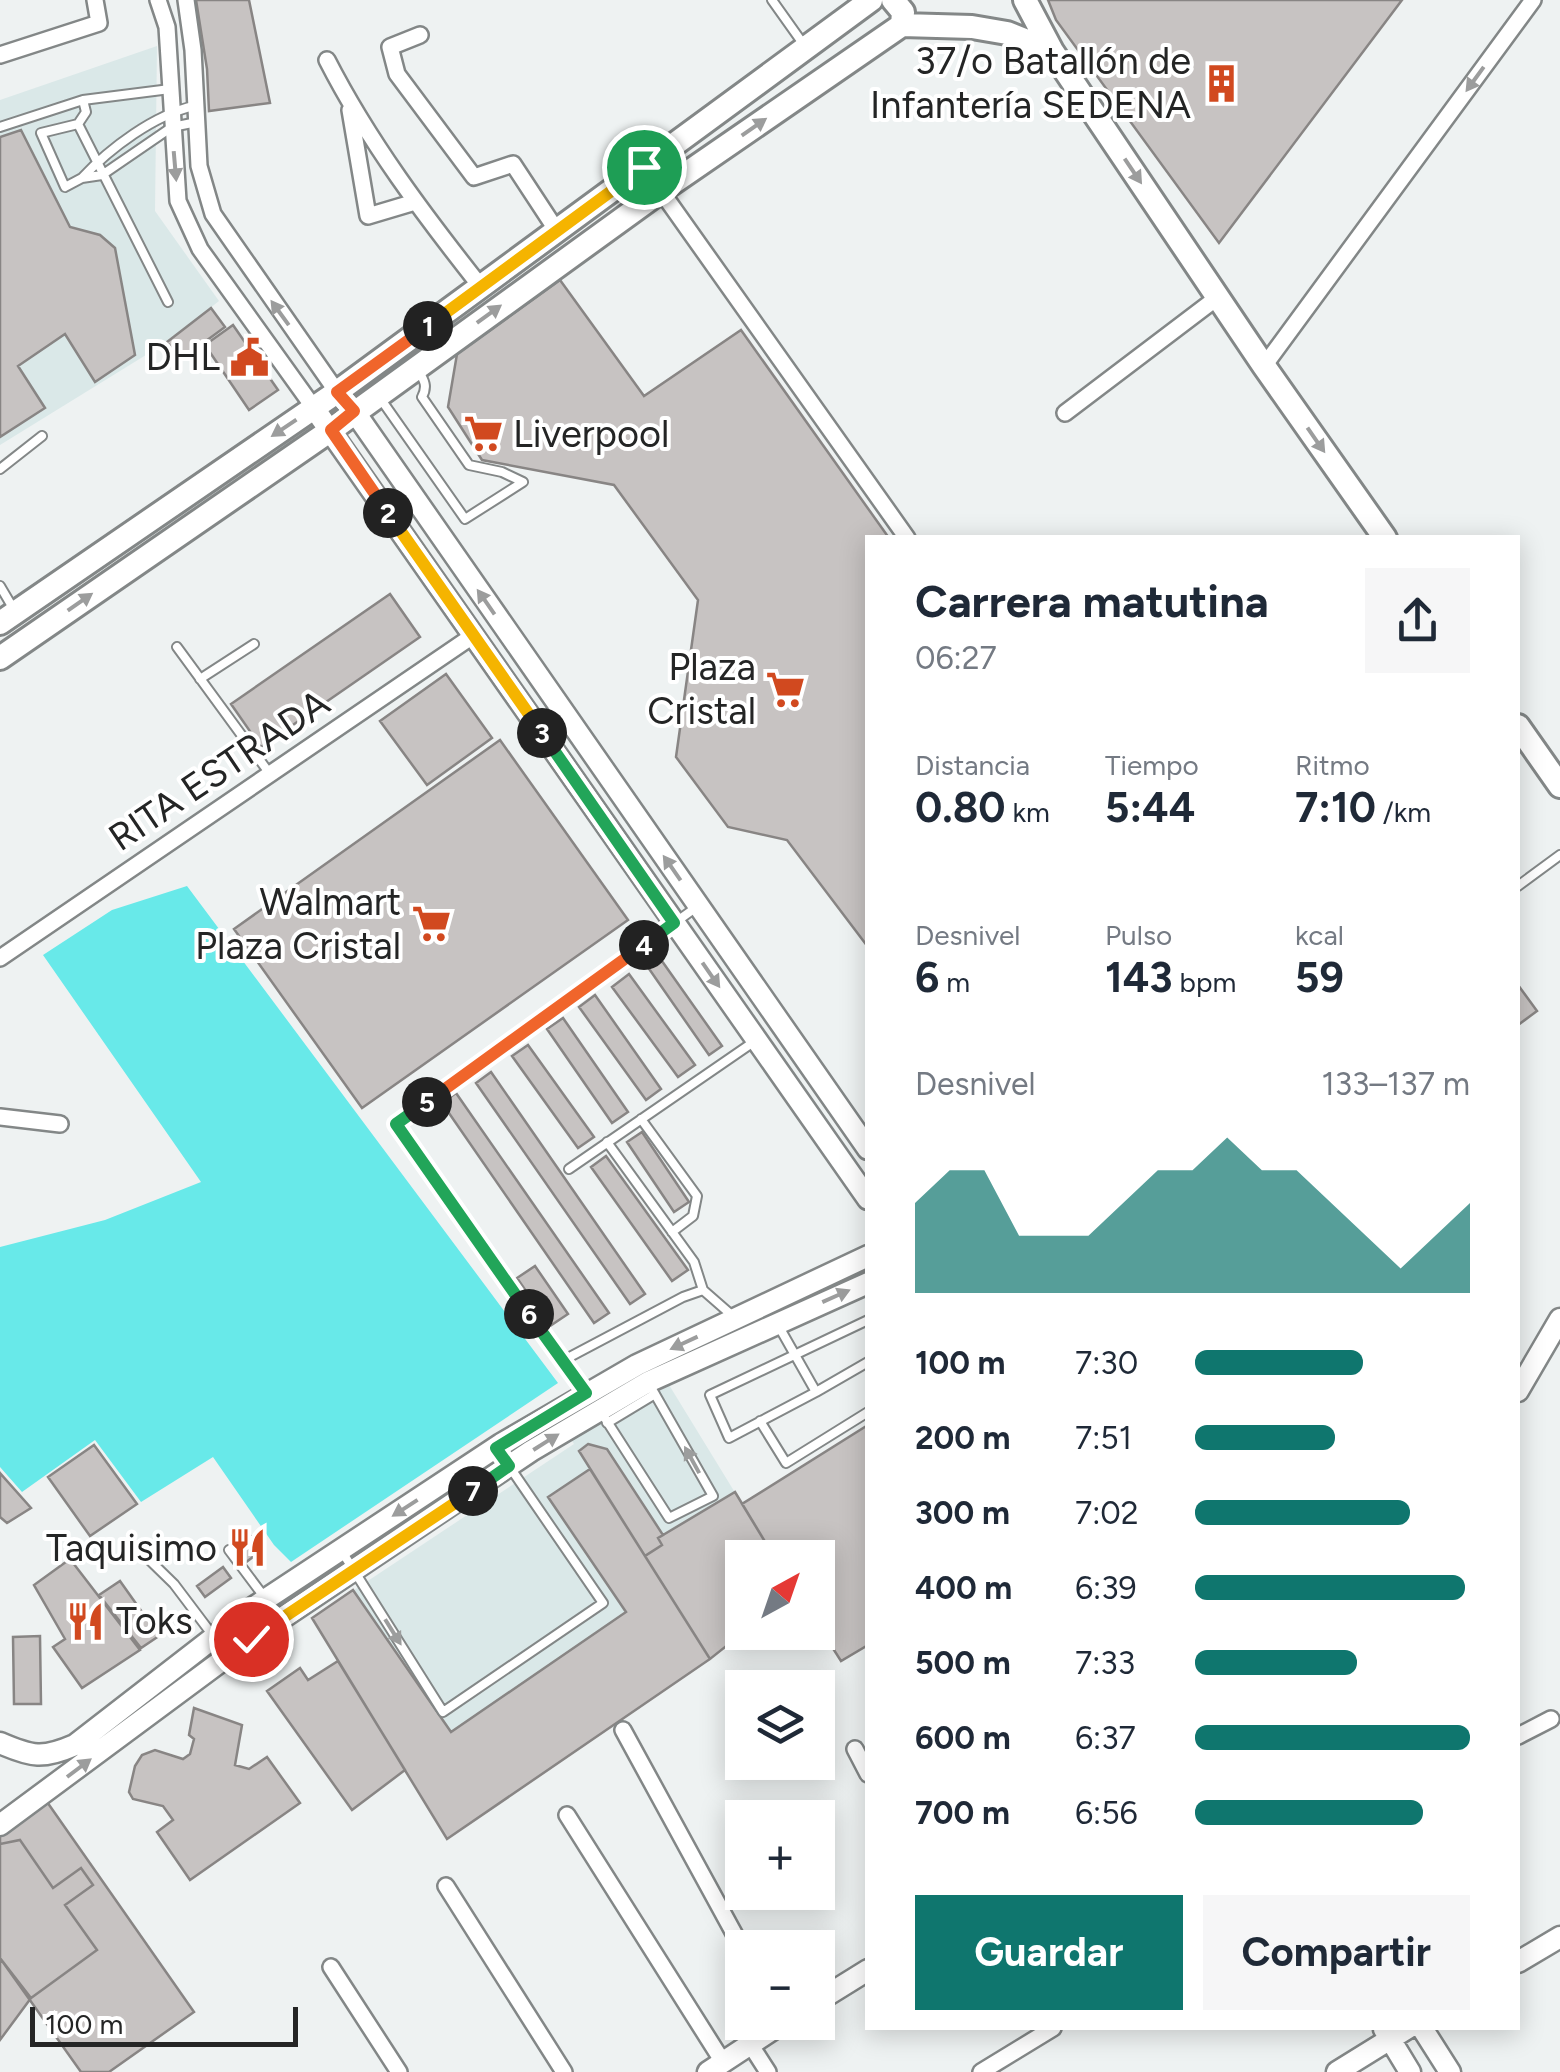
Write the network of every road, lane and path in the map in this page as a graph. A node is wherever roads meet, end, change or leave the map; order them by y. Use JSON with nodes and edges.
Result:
{"nodes":[{"id":1,"x":95,"y":0,"type":"edge"},
{"id":2,"x":158,"y":0,"type":"edge"},
{"id":3,"x":186,"y":0,"type":"edge"},
{"id":4,"x":772,"y":0,"type":"edge"},
{"id":5,"x":872,"y":0,"type":"edge"},
{"id":6,"x":893,"y":0,"type":"edge"},
{"id":7,"x":1025,"y":0,"type":"edge"},
{"id":8,"x":1533,"y":0,"type":"edge"},
{"id":9,"x":902,"y":25,"type":"junction"},
{"id":10,"x":420,"y":34,"type":"dead end"},
{"id":11,"x":806,"y":48,"type":"junction"},
{"id":12,"x":1052,"y":51,"type":"junction"},
{"id":13,"x":0,"y":56,"type":"edge"},
{"id":14,"x":328,"y":60,"type":"dead end"},
{"id":15,"x":171,"y":89,"type":"junction"},
{"id":16,"x":83,"y":100,"type":"junction"},
{"id":17,"x":349,"y":103,"type":"junction"},
{"id":18,"x":196,"y":114,"type":"junction"},
{"id":19,"x":172,"y":119,"type":"junction"},
{"id":20,"x":78,"y":124,"type":"junction"},
{"id":21,"x":0,"y":127,"type":"edge"},
{"id":22,"x":96,"y":163,"type":"junction"},
{"id":23,"x":644,"y":167,"type":"junction"},
{"id":24,"x":102,"y":175,"type":"junction"},
{"id":25,"x":82,"y":178,"type":"junction"},
{"id":26,"x":661,"y":190,"type":"junction"},
{"id":27,"x":415,"y":202,"type":"junction"},
{"id":28,"x":556,"y":231,"type":"junction"},
{"id":29,"x":481,"y":286,"type":"junction"},
{"id":30,"x":1218,"y":297,"type":"junction"},
{"id":31,"x":168,"y":302,"type":"dead end"},
{"id":32,"x":416,"y":366,"type":"junction"},
{"id":33,"x":1264,"y":366,"type":"junction"},
{"id":34,"x":337,"y":392,"type":"junction"},
{"id":35,"x":378,"y":394,"type":"junction"},
{"id":36,"x":314,"y":408,"type":"junction"},
{"id":37,"x":354,"y":411,"type":"junction"},
{"id":38,"x":1065,"y":413,"type":"dead end"},
{"id":39,"x":331,"y":430,"type":"junction"},
{"id":40,"x":42,"y":436,"type":"dead end"},
{"id":41,"x":0,"y":468,"type":"edge"},
{"id":42,"x":905,"y":535,"type":"edge"},
{"id":43,"x":1383,"y":535,"type":"edge"},
{"id":44,"x":0,"y":586,"type":"edge"},
{"id":45,"x":8,"y":617,"type":"edge"},
{"id":46,"x":474,"y":636,"type":"junction"},
{"id":47,"x":254,"y":644,"type":"dead end"},
{"id":48,"x":177,"y":648,"type":"dead end"},
{"id":49,"x":0,"y":658,"type":"edge"},
{"id":50,"x":532,"y":667,"type":"junction"},
{"id":51,"x":200,"y":679,"type":"junction"},
{"id":52,"x":507,"y":683,"type":"junction"},
{"id":53,"x":1520,"y":729,"type":"edge"},
{"id":54,"x":270,"y":774,"type":"junction"},
{"id":55,"x":1560,"y":786,"type":"edge"},
{"id":56,"x":1560,"y":856,"type":"edge"},
{"id":57,"x":1520,"y":885,"type":"edge"},
{"id":58,"x":698,"y":906,"type":"junction"},
{"id":59,"x":674,"y":923,"type":"junction"},
{"id":60,"x":0,"y":958,"type":"edge"},
{"id":61,"x":756,"y":1040,"type":"junction"},
{"id":62,"x":818,"y":1078,"type":"junction"},
{"id":63,"x":794,"y":1095,"type":"junction"},
{"id":64,"x":0,"y":1116,"type":"edge"},
{"id":65,"x":641,"y":1118,"type":"junction"},
{"id":66,"x":60,"y":1124,"type":"dead end"},
{"id":67,"x":607,"y":1142,"type":"junction"},
{"id":68,"x":865,"y":1146,"type":"edge"},
{"id":69,"x":568,"y":1169,"type":"dead end"},
{"id":70,"x":865,"y":1195,"type":"edge"},
{"id":71,"x":672,"y":1232,"type":"junction"},
{"id":72,"x":865,"y":1257,"type":"edge"},
{"id":73,"x":865,"y":1283,"type":"edge"},
{"id":74,"x":703,"y":1290,"type":"junction"},
{"id":75,"x":766,"y":1304,"type":"junction"},
{"id":76,"x":736,"y":1318,"type":"junction"},
{"id":77,"x":1560,"y":1319,"type":"edge"},
{"id":78,"x":865,"y":1321,"type":"edge"},
{"id":79,"x":776,"y":1323,"type":"junction"},
{"id":80,"x":794,"y":1352,"type":"junction"},
{"id":81,"x":562,"y":1361,"type":"junction"},
{"id":82,"x":865,"y":1364,"type":"edge"},
{"id":83,"x":652,"y":1388,"type":"junction"},
{"id":84,"x":1520,"y":1388,"type":"edge"},
{"id":85,"x":816,"y":1392,"type":"junction"},
{"id":86,"x":597,"y":1408,"type":"junction"},
{"id":87,"x":865,"y":1414,"type":"edge"},
{"id":88,"x":760,"y":1421,"type":"junction"},
{"id":89,"x":496,"y":1448,"type":"junction"},
{"id":90,"x":509,"y":1466,"type":"junction"},
{"id":91,"x":133,"y":1544,"type":"dead end"},
{"id":92,"x":229,"y":1550,"type":"dead end"},
{"id":93,"x":341,"y":1550,"type":"junction"},
{"id":94,"x":355,"y":1571,"type":"junction"},
{"id":95,"x":266,"y":1599,"type":"junction"},
{"id":96,"x":207,"y":1642,"type":"junction"},
{"id":97,"x":212,"y":1668,"type":"junction"},
{"id":98,"x":1551,"y":1719,"type":"dead end"},
{"id":99,"x":623,"y":1730,"type":"dead end"},
{"id":100,"x":1520,"y":1735,"type":"edge"},
{"id":101,"x":0,"y":1743,"type":"edge"},
{"id":102,"x":856,"y":1750,"type":"dead end"},
{"id":103,"x":865,"y":1768,"type":"edge"},
{"id":104,"x":567,"y":1815,"type":"dead end"},
{"id":105,"x":0,"y":1825,"type":"edge"},
{"id":106,"x":446,"y":1886,"type":"dead end"},
{"id":107,"x":732,"y":1930,"type":"edge"},
{"id":108,"x":1560,"y":1937,"type":"edge"},
{"id":109,"x":1520,"y":1961,"type":"edge"},
{"id":110,"x":331,"y":1966,"type":"dead end"},
{"id":111,"x":865,"y":1972,"type":"edge"},
{"id":112,"x":835,"y":1991,"type":"edge"},
{"id":113,"x":1050,"y":2030,"type":"edge"},
{"id":114,"x":1423,"y":2030,"type":"edge"},
{"id":115,"x":1386,"y":2033,"type":"edge"},
{"id":116,"x":756,"y":2040,"type":"edge"},
{"id":117,"x":750,"y":2044,"type":"junction"},
{"id":118,"x":716,"y":2067,"type":"edge"},
{"id":119,"x":399,"y":2072,"type":"edge"},
{"id":120,"x":564,"y":2072,"type":"edge"},
{"id":121,"x":768,"y":2072,"type":"edge"},
{"id":122,"x":981,"y":2072,"type":"edge"},
{"id":123,"x":1338,"y":2072,"type":"edge"},
{"id":124,"x":1410,"y":2072,"type":"edge"},
{"id":125,"x":1450,"y":2072,"type":"edge"}],
"edges":[{"from":1,"to":13,"type":"street"},
{"from":2,"to":15,"type":"street"},
{"from":3,"to":18,"type":"street"},
{"from":4,"to":11,"type":"lane"},
{"from":5,"to":11,"type":"main road"},
{"from":6,"to":9,"type":"main road"},
{"from":7,"to":12,"type":"main road"},
{"from":8,"to":33,"type":"street","one_way":true},
{"from":9,"to":12,"type":"main road"},
{"from":26,"to":9,"type":"main road","one_way":true},
{"from":10,"to":28,"type":"street"},
{"from":11,"to":23,"type":"main road"},
{"from":12,"to":30,"type":"main road","one_way":true},
{"from":14,"to":17,"type":"street"},
{"from":15,"to":16,"type":"lane"},
{"from":15,"to":19,"type":"street"},
{"from":16,"to":20,"type":"lane"},
{"from":16,"to":21,"type":"lane"},
{"from":17,"to":27,"type":"street"},
{"from":17,"to":27,"type":"street"},
{"from":18,"to":19,"type":"lane"},
{"from":18,"to":19,"type":"lane"},
{"from":34,"to":18,"type":"street","one_way":true},
{"from":19,"to":22,"type":"lane"},
{"from":19,"to":24,"type":"lane"},
{"from":19,"to":36,"type":"street","one_way":true},
{"from":20,"to":22,"type":"lane"},
{"from":20,"to":25,"type":"lane"},
{"from":22,"to":24,"type":"lane"},
{"from":22,"to":25,"type":"lane"},
{"from":23,"to":26,"type":"street"},
{"from":23,"to":28,"type":"main road"},
{"from":24,"to":25,"type":"lane"},
{"from":24,"to":31,"type":"lane"},
{"from":32,"to":26,"type":"main road","one_way":true},
{"from":26,"to":42,"type":"street"},
{"from":27,"to":29,"type":"street"},
{"from":28,"to":29,"type":"main road"},
{"from":29,"to":34,"type":"main road"},
{"from":30,"to":33,"type":"main road"},
{"from":30,"to":38,"type":"street"},
{"from":32,"to":35,"type":"main road"},
{"from":32,"to":35,"type":"lane"},
{"from":33,"to":43,"type":"main road","one_way":true},
{"from":34,"to":36,"type":"main road"},
{"from":34,"to":37,"type":"street"},
{"from":35,"to":37,"type":"main road"},
{"from":36,"to":39,"type":"street"},
{"from":36,"to":45,"type":"main road","one_way":true},
{"from":37,"to":39,"type":"main road"},
{"from":50,"to":37,"type":"street","one_way":true},
{"from":39,"to":46,"type":"street"},
{"from":49,"to":39,"type":"main road","one_way":true},
{"from":40,"to":41,"type":"lane"},
{"from":44,"to":45,"type":"lane"},
{"from":46,"to":52,"type":"street"},
{"from":46,"to":54,"type":"street","name":"RITA ESTRADA"},
{"from":47,"to":51,"type":"lane"},
{"from":48,"to":51,"type":"lane"},
{"from":50,"to":52,"type":"street"},
{"from":58,"to":50,"type":"street","one_way":true},
{"from":51,"to":54,"type":"lane"},
{"from":52,"to":59,"type":"street"},
{"from":53,"to":55,"type":"main road"},
{"from":54,"to":60,"type":"street","name":"RITA ESTRADA"},
{"from":56,"to":57,"type":"lane"},
{"from":58,"to":59,"type":"lane"},
{"from":58,"to":62,"type":"street"},
{"from":59,"to":61,"type":"street","one_way":true},
{"from":59,"to":81,"type":"lane"},
{"from":61,"to":63,"type":"street"},
{"from":61,"to":65,"type":"lane"},
{"from":62,"to":63,"type":"street"},
{"from":62,"to":68,"type":"street"},
{"from":63,"to":70,"type":"street"},
{"from":64,"to":66,"type":"street"},
{"from":65,"to":67,"type":"lane"},
{"from":65,"to":71,"type":"lane"},
{"from":67,"to":69,"type":"lane"},
{"from":67,"to":71,"type":"lane"},
{"from":71,"to":74,"type":"lane"},
{"from":72,"to":75,"type":"street"},
{"from":79,"to":73,"type":"street","one_way":true},
{"from":74,"to":76,"type":"lane"},
{"from":74,"to":81,"type":"lane"},
{"from":75,"to":76,"type":"street"},
{"from":75,"to":79,"type":"lane"},
{"from":76,"to":86,"type":"street","one_way":true},
{"from":77,"to":84,"type":"street"},
{"from":78,"to":80,"type":"lane"},
{"from":79,"to":80,"type":"lane"},
{"from":79,"to":83,"type":"street"},
{"from":80,"to":85,"type":"lane"},
{"from":80,"to":88,"type":"lane"},
{"from":81,"to":86,"type":"lane"},
{"from":82,"to":85,"type":"lane"},
{"from":83,"to":86,"type":"street"},
{"from":86,"to":83,"type":"lane","one_way":true},
{"from":85,"to":88,"type":"lane"},
{"from":86,"to":89,"type":"street"},
{"from":90,"to":86,"type":"street","one_way":true},
{"from":87,"to":88,"type":"lane"},
{"from":89,"to":90,"type":"lane"},
{"from":89,"to":93,"type":"street","one_way":true},
{"from":90,"to":94,"type":"street"},
{"from":94,"to":90,"type":"lane","one_way":true},
{"from":91,"to":96,"type":"lane"},
{"from":92,"to":95,"type":"lane"},
{"from":93,"to":94,"type":"lane"},
{"from":93,"to":95,"type":"street"},
{"from":94,"to":97,"type":"street"},
{"from":95,"to":96,"type":"street"},
{"from":96,"to":97,"type":"street"},
{"from":96,"to":101,"type":"street"},
{"from":105,"to":97,"type":"street","one_way":true},
{"from":98,"to":100,"type":"street"},
{"from":99,"to":107,"type":"street"},
{"from":102,"to":103,"type":"street"},
{"from":104,"to":118,"type":"street"},
{"from":106,"to":120,"type":"street"},
{"from":108,"to":109,"type":"street"},
{"from":110,"to":119,"type":"street"},
{"from":111,"to":112,"type":"street"},
{"from":113,"to":122,"type":"street"},
{"from":114,"to":125,"type":"street"},
{"from":115,"to":123,"type":"street"},
{"from":115,"to":124,"type":"street"},
{"from":116,"to":117,"type":"street"},
{"from":117,"to":118,"type":"street"},
{"from":117,"to":121,"type":"street"}]}
